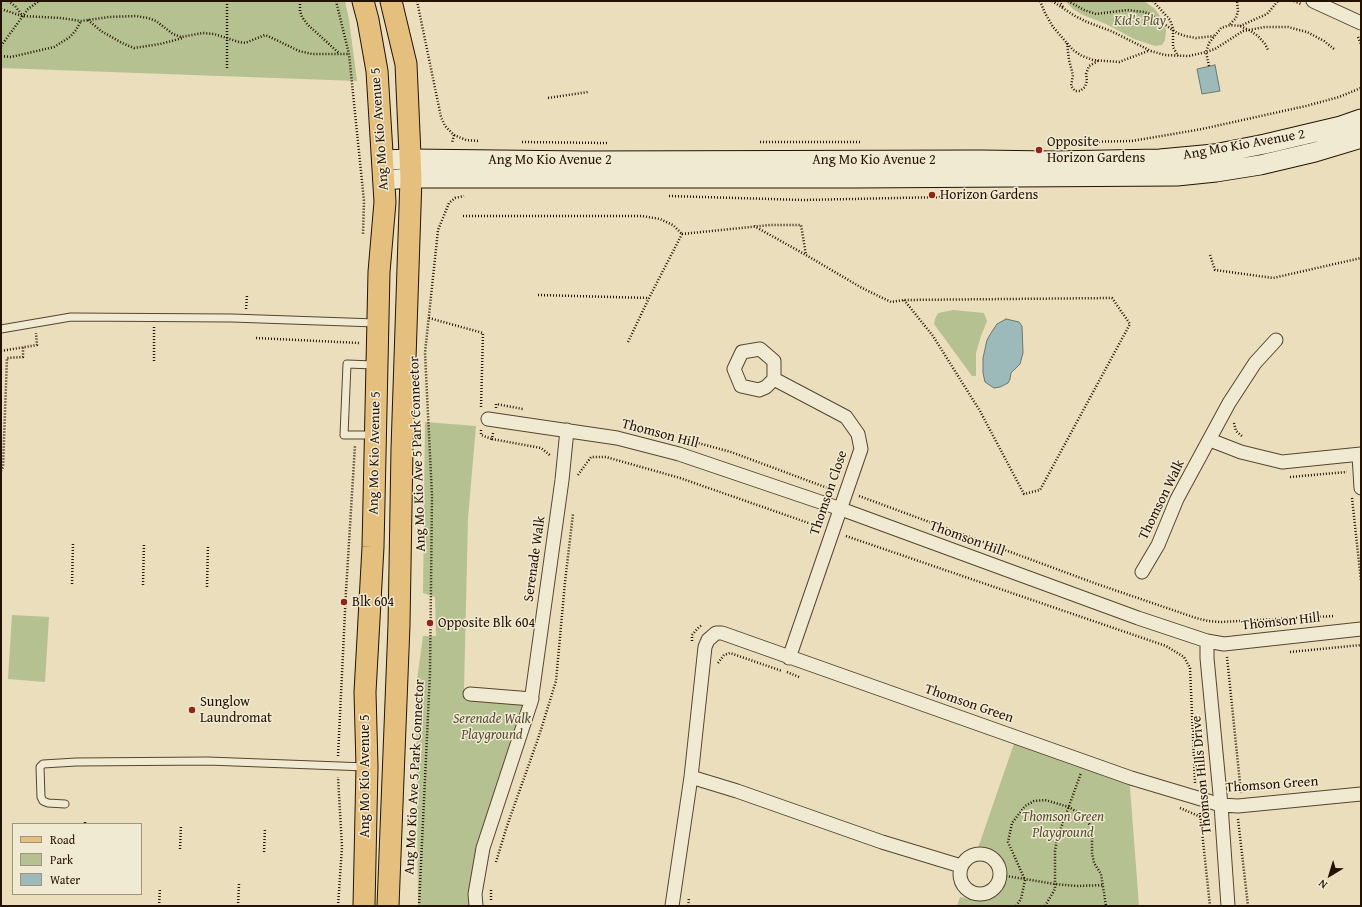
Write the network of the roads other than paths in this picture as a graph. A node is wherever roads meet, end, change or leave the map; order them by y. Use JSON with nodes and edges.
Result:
{"nodes":[{"id":1,"x":363,"y":1,"type":"edge"},
{"id":2,"x":391,"y":1,"type":"edge"},
{"id":3,"x":1313,"y":1,"type":"edge"},
{"id":4,"x":1361,"y":23,"type":"edge"},
{"id":5,"x":1361,"y":124,"type":"edge"},
{"id":6,"x":411,"y":168,"type":"junction"},
{"id":7,"x":383,"y":170,"type":"junction"},
{"id":8,"x":369,"y":323,"type":"junction"},
{"id":9,"x":1,"y":329,"type":"edge"},
{"id":10,"x":1276,"y":340,"type":"dead end"},
{"id":11,"x":368,"y":365,"type":"junction"},
{"id":12,"x":774,"y":379,"type":"dead end"},
{"id":13,"x":486,"y":419,"type":"road end"},
{"id":14,"x":566,"y":430,"type":"junction"},
{"id":15,"x":366,"y":435,"type":"junction"},
{"id":16,"x":1210,"y":440,"type":"junction"},
{"id":17,"x":1360,"y":455,"type":"edge"},
{"id":18,"x":1356,"y":491,"type":"edge"},
{"id":19,"x":841,"y":509,"type":"junction"},
{"id":20,"x":1142,"y":572,"type":"dead end"},
{"id":21,"x":1361,"y":629,"type":"edge"},
{"id":22,"x":1207,"y":641,"type":"junction"},
{"id":23,"x":789,"y":658,"type":"junction"},
{"id":24,"x":470,"y":694,"type":"dead end"},
{"id":25,"x":532,"y":699,"type":"junction"},
{"id":26,"x":366,"y":767,"type":"junction"},
{"id":27,"x":690,"y":777,"type":"junction"},
{"id":28,"x":1361,"y":794,"type":"edge"},
{"id":29,"x":65,"y":804,"type":"dead end"},
{"id":30,"x":1221,"y":805,"type":"junction"},
{"id":31,"x":961,"y":866,"type":"junction"},
{"id":32,"x":364,"y":906,"type":"edge"},
{"id":33,"x":388,"y":906,"type":"edge"},
{"id":34,"x":476,"y":906,"type":"edge"},
{"id":35,"x":672,"y":906,"type":"edge"},
{"id":36,"x":1228,"y":906,"type":"edge"}],
"edges":[{"from":1,"to":7,"type":"main road","name":"Ang Mo Kio Avenue 5"},
{"from":2,"to":6,"type":"main road","name":"Ang Mo Kio Avenue 5"},
{"from":3,"to":4,"type":"street"},
{"from":5,"to":6,"type":"main road","name":"Ang Mo Kio Avenue 2"},
{"from":6,"to":7,"type":"main road","name":"Ang Mo Kio Avenue 2"},
{"from":6,"to":33,"type":"main road","name":"Ang Mo Kio Avenue 5"},
{"from":7,"to":8,"type":"main road","name":"Ang Mo Kio Avenue 5"},
{"from":8,"to":9,"type":"lane"},
{"from":8,"to":11,"type":"main road","name":"Ang Mo Kio Avenue 5"},
{"from":10,"to":16,"type":"street","name":"Thomson Walk"},
{"from":11,"to":15,"type":"main road","name":"Ang Mo Kio Avenue 5"},
{"from":11,"to":15,"type":"lane"},
{"from":12,"to":19,"type":"street","name":"Thomson Close"},
{"from":13,"to":14,"type":"street"},
{"from":14,"to":19,"type":"street","name":"Thomson Hill"},
{"from":14,"to":25,"type":"street","name":"Serenade Walk"},
{"from":15,"to":26,"type":"main road","name":"Ang Mo Kio Avenue 5"},
{"from":16,"to":17,"type":"street"},
{"from":16,"to":20,"type":"street","name":"Thomson Walk"},
{"from":17,"to":18,"type":"street"},
{"from":19,"to":22,"type":"street","name":"Thomson Hill"},
{"from":19,"to":23,"type":"street","name":"Thomson Close"},
{"from":21,"to":22,"type":"street","name":"Thomson Hill"},
{"from":22,"to":30,"type":"street","name":"Thomson Hills Drive"},
{"from":23,"to":27,"type":"street","name":"Thomson Green"},
{"from":23,"to":30,"type":"street","name":"Thomson Green"},
{"from":24,"to":25,"type":"street"},
{"from":25,"to":34,"type":"street","name":"Serenade Walk"},
{"from":26,"to":29,"type":"lane"},
{"from":26,"to":32,"type":"main road","name":"Ang Mo Kio Avenue 5"},
{"from":27,"to":31,"type":"street"},
{"from":27,"to":35,"type":"street","name":"Thomson Green"},
{"from":28,"to":30,"type":"street","name":"Thomson Green"},
{"from":30,"to":36,"type":"street","name":"Thomson Hills Drive"},
{"from":31,"to":31,"type":"street"}]}
